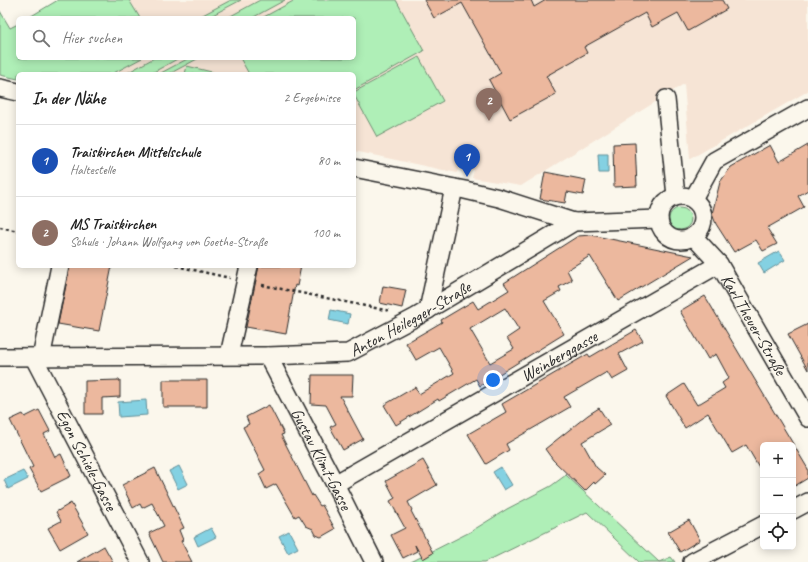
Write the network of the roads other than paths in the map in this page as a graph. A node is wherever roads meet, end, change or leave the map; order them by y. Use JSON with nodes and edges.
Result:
{"nodes":[{"id":1,"x":0,"y":88,"type":"edge"},
{"id":2,"x":16,"y":92,"type":"edge"},
{"id":3,"x":666,"y":99,"type":"dead end"},
{"id":4,"x":808,"y":108,"type":"edge"},
{"id":5,"x":356,"y":168,"type":"edge"},
{"id":6,"x":454,"y":188,"type":"junction"},
{"id":7,"x":676,"y":196,"type":"junction"},
{"id":8,"x":693,"y":199,"type":"junction"},
{"id":9,"x":658,"y":219,"type":"junction"},
{"id":10,"x":574,"y":222,"type":"junction"},
{"id":11,"x":693,"y":236,"type":"junction"},
{"id":12,"x":719,"y":264,"type":"junction"},
{"id":13,"x":60,"y":268,"type":"edge"},
{"id":14,"x":247,"y":274,"type":"edge"},
{"id":15,"x":422,"y":313,"type":"junction"},
{"id":16,"x":229,"y":355,"type":"junction"},
{"id":17,"x":268,"y":356,"type":"junction"},
{"id":18,"x":0,"y":357,"type":"edge"},
{"id":19,"x":37,"y":358,"type":"junction"},
{"id":20,"x":808,"y":418,"type":"edge"},
{"id":21,"x":335,"y":484,"type":"junction"},
{"id":22,"x":808,"y":502,"type":"edge"},
{"id":23,"x":796,"y":508,"type":"edge"},
{"id":24,"x":760,"y":527,"type":"edge"},
{"id":25,"x":140,"y":562,"type":"edge"},
{"id":26,"x":374,"y":562,"type":"edge"},
{"id":27,"x":692,"y":562,"type":"edge"}],
"edges":[{"from":1,"to":2,"type":"street"},
{"from":3,"to":7,"type":"street"},
{"from":4,"to":8,"type":"street"},
{"from":5,"to":6,"type":"street"},
{"from":6,"to":10,"type":"street"},
{"from":6,"to":15,"type":"street"},
{"from":7,"to":8,"type":"street"},
{"from":7,"to":9,"type":"street"},
{"from":8,"to":11,"type":"street"},
{"from":9,"to":10,"type":"street","name":"Anton Heilegger-Straße"},
{"from":9,"to":11,"type":"street"},
{"from":10,"to":15,"type":"street","name":"Anton Heilegger-Straße"},
{"from":11,"to":12,"type":"street","name":"Karl Theuer-Straße"},
{"from":12,"to":20,"type":"street","name":"Karl Theuer-Straße"},
{"from":12,"to":21,"type":"street","name":"Weinberggasse"},
{"from":13,"to":19,"type":"street"},
{"from":14,"to":16,"type":"street"},
{"from":15,"to":17,"type":"street","name":"Anton Heilegger-Straße"},
{"from":16,"to":17,"type":"street","name":"Anton Heilegger-Straße"},
{"from":16,"to":19,"type":"street","name":"Anton Heilegger-Straße"},
{"from":17,"to":21,"type":"street","name":"Gustav Klimt-Gasse"},
{"from":18,"to":19,"type":"street","name":"Anton Heilegger-Straße"},
{"from":19,"to":25,"type":"street","name":"Egon Schiele-Gasse"},
{"from":21,"to":26,"type":"street","name":"Gustav Klimt-Gasse"},
{"from":22,"to":23,"type":"street"},
{"from":24,"to":27,"type":"street"}]}
